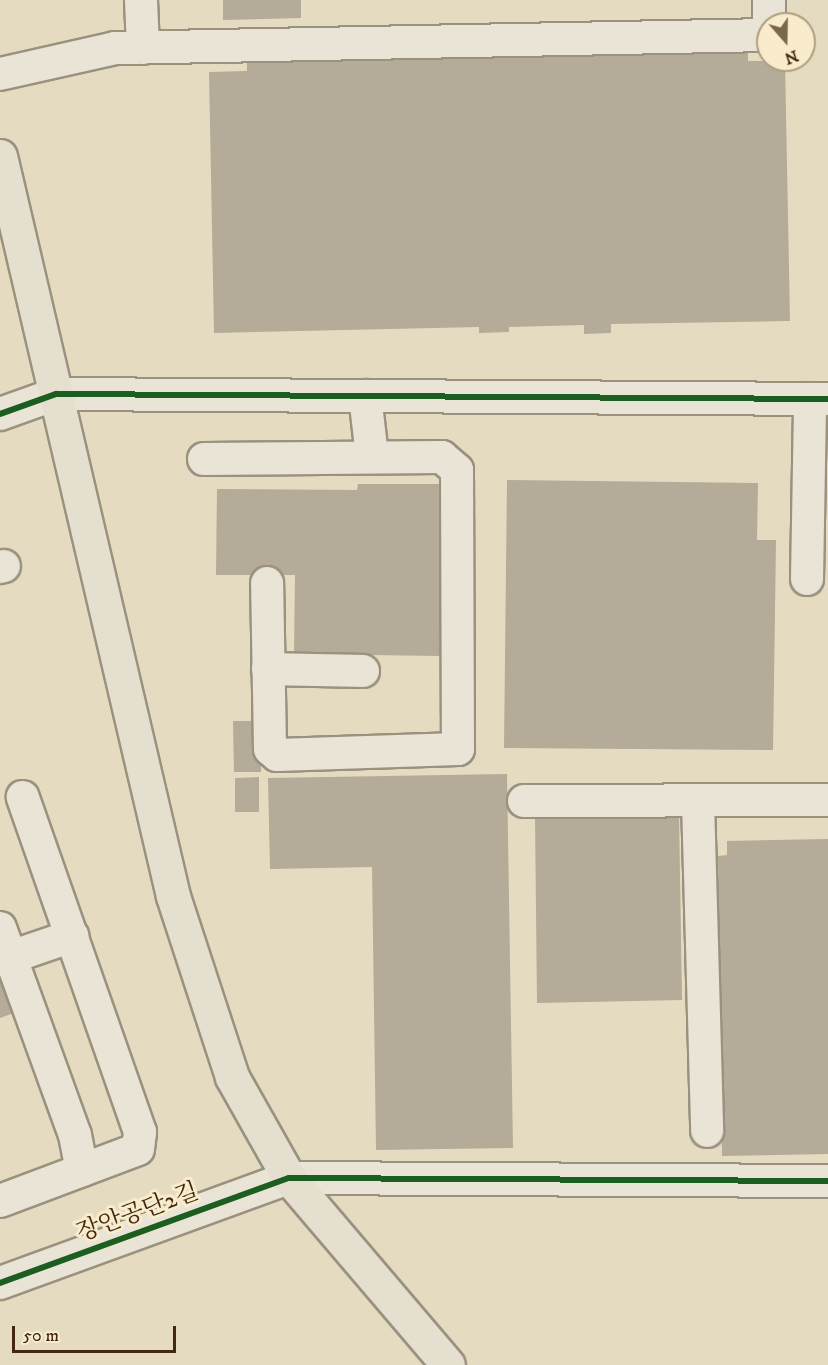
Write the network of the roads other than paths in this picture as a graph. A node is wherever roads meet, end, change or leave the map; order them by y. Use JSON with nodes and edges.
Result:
{"nodes":[{"id":1,"x":141,"y":0,"type":"edge"},
{"id":2,"x":756,"y":35,"type":"edge"},
{"id":3,"x":143,"y":48,"type":"junction"},
{"id":4,"x":0,"y":74,"type":"edge"},
{"id":5,"x":0,"y":156,"type":"edge"},
{"id":6,"x":56,"y":394,"type":"junction"},
{"id":7,"x":365,"y":396,"type":"junction"},
{"id":8,"x":819,"y":399,"type":"edge"},
{"id":9,"x":0,"y":414,"type":"edge"},
{"id":10,"x":372,"y":456,"type":"junction"},
{"id":11,"x":204,"y":459,"type":"dead end"},
{"id":12,"x":818,"y":486,"type":"edge"},
{"id":13,"x":807,"y":579,"type":"dead end"},
{"id":14,"x":267,"y":583,"type":"dead end"},
{"id":15,"x":268,"y":669,"type":"junction"},
{"id":16,"x":363,"y":671,"type":"dead end"},
{"id":17,"x":20,"y":798,"type":"edge"},
{"id":18,"x":828,"y":800,"type":"edge"},
{"id":19,"x":524,"y":801,"type":"dead end"},
{"id":20,"x":698,"y":801,"type":"junction"},
{"id":21,"x":0,"y":928,"type":"edge"},
{"id":22,"x":72,"y":936,"type":"junction"},
{"id":23,"x":11,"y":957,"type":"junction"},
{"id":24,"x":707,"y":1131,"type":"dead end"},
{"id":25,"x":82,"y":1170,"type":"junction"},
{"id":26,"x":289,"y":1178,"type":"junction"},
{"id":27,"x":828,"y":1180,"type":"edge"},
{"id":28,"x":0,"y":1201,"type":"edge"},
{"id":29,"x":0,"y":1283,"type":"edge"},
{"id":30,"x":448,"y":1365,"type":"edge"}],
"edges":[{"from":1,"to":3,"type":"street"},
{"from":2,"to":3,"type":"street"},
{"from":3,"to":4,"type":"street"},
{"from":5,"to":6,"type":"main road"},
{"from":6,"to":7,"type":"street"},
{"from":6,"to":9,"type":"street"},
{"from":6,"to":26,"type":"main road"},
{"from":7,"to":8,"type":"street"},
{"from":7,"to":10,"type":"street"},
{"from":8,"to":12,"type":"street"},
{"from":10,"to":11,"type":"street"},
{"from":10,"to":15,"type":"street"},
{"from":12,"to":13,"type":"street"},
{"from":14,"to":15,"type":"street"},
{"from":15,"to":16,"type":"street"},
{"from":17,"to":22,"type":"street"},
{"from":18,"to":20,"type":"street"},
{"from":19,"to":20,"type":"street"},
{"from":20,"to":24,"type":"street"},
{"from":21,"to":23,"type":"street"},
{"from":22,"to":23,"type":"street"},
{"from":22,"to":25,"type":"street"},
{"from":23,"to":25,"type":"street"},
{"from":25,"to":28,"type":"street"},
{"from":26,"to":27,"type":"street"},
{"from":26,"to":29,"type":"street","name":"장안공단2길"},
{"from":26,"to":30,"type":"main road"}]}
